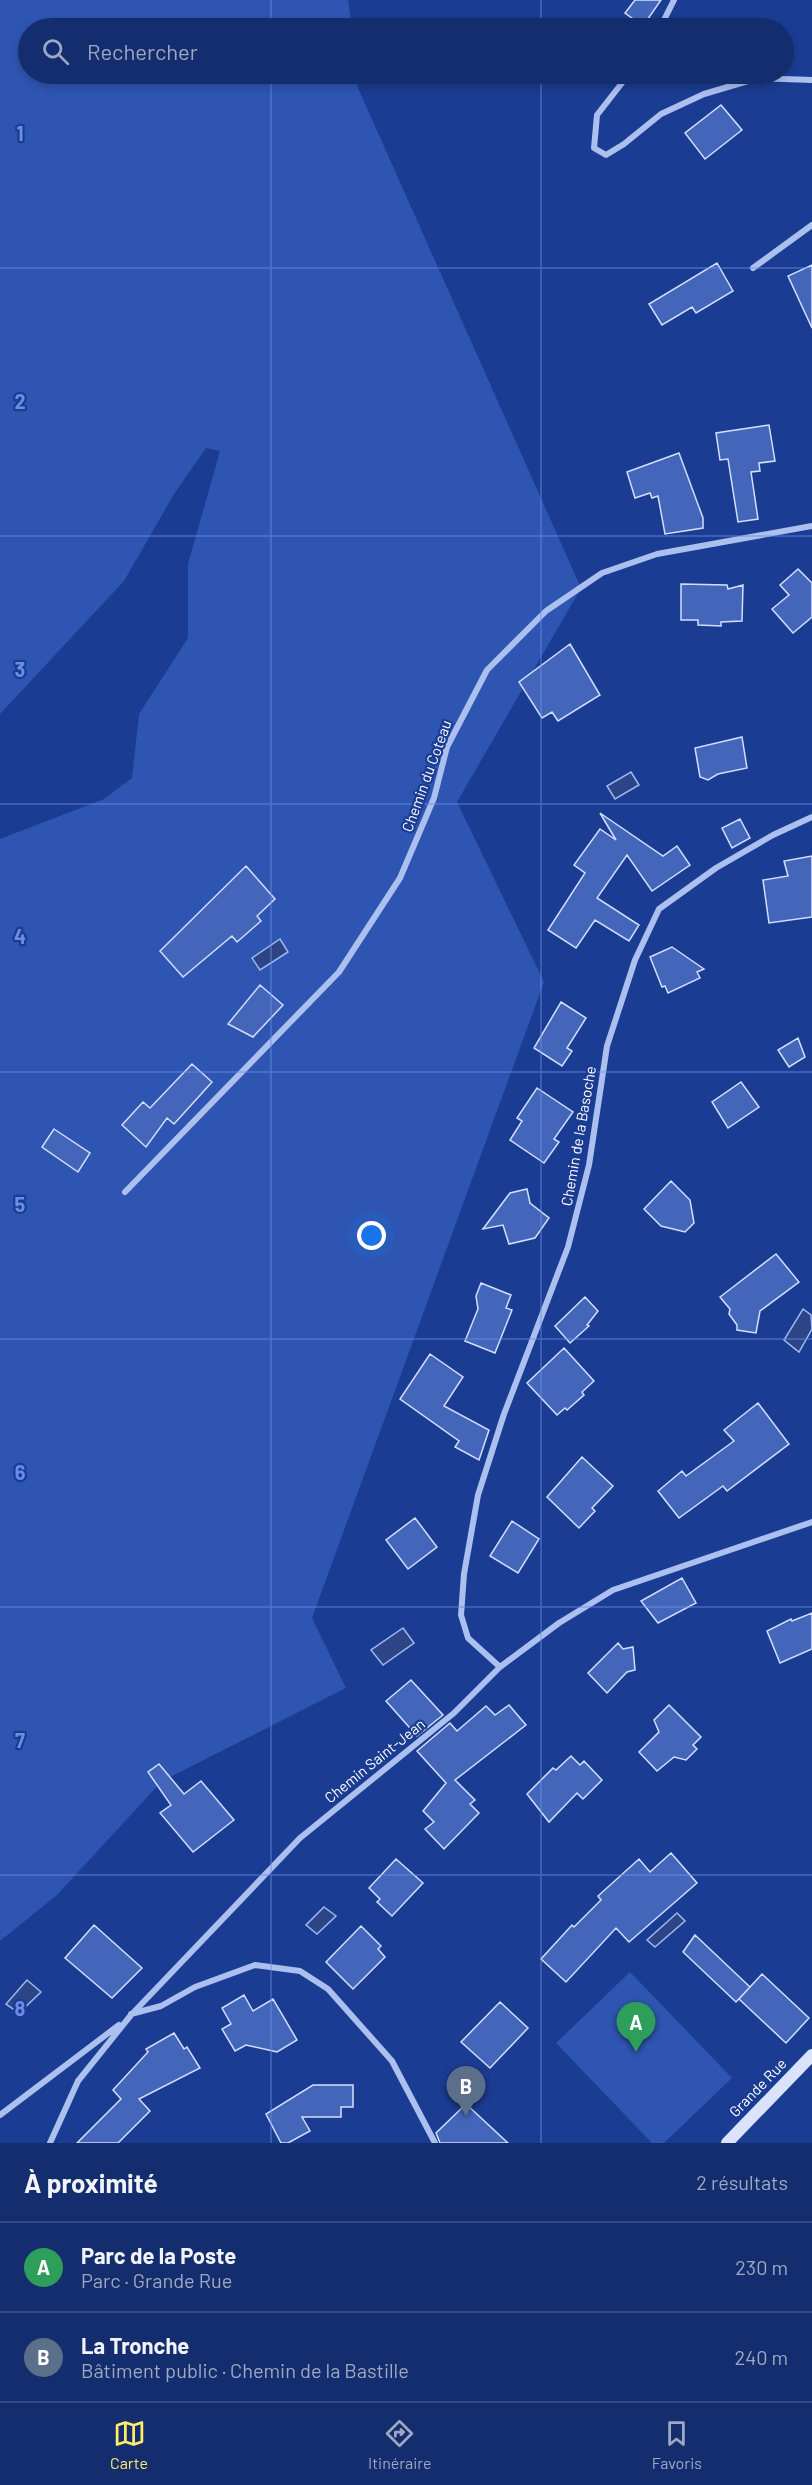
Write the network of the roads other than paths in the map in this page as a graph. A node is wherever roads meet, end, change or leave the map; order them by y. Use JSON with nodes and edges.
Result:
{"nodes":[{"id":1,"x":674,"y":0,"type":"edge"},
{"id":2,"x":665,"y":18,"type":"edge"},
{"id":3,"x":794,"y":79,"type":"edge"},
{"id":4,"x":812,"y":80,"type":"edge"},
{"id":5,"x":621,"y":84,"type":"edge"},
{"id":6,"x":738,"y":84,"type":"edge"},
{"id":7,"x":812,"y":225,"type":"edge"},
{"id":8,"x":753,"y":268,"type":"dead end"},
{"id":9,"x":812,"y":526,"type":"edge"},
{"id":10,"x":812,"y":817,"type":"edge"},
{"id":11,"x":125,"y":1192,"type":"dead end"},
{"id":12,"x":812,"y":1522,"type":"edge"},
{"id":13,"x":500,"y":1667,"type":"junction"},
{"id":14,"x":130,"y":2015,"type":"junction"},
{"id":15,"x":812,"y":2055,"type":"edge"},
{"id":16,"x":0,"y":2115,"type":"edge"},
{"id":17,"x":50,"y":2143,"type":"edge"},
{"id":18,"x":435,"y":2143,"type":"edge"},
{"id":19,"x":726,"y":2143,"type":"edge"}],
"edges":[{"from":1,"to":2,"type":"street"},
{"from":3,"to":4,"type":"street"},
{"from":5,"to":6,"type":"street"},
{"from":7,"to":8,"type":"street"},
{"from":9,"to":11,"type":"street","name":"Chemin du Coteau"},
{"from":10,"to":13,"type":"street","name":"Chemin de la Basoche"},
{"from":12,"to":13,"type":"street","name":"Chemin Saint-Jean"},
{"from":13,"to":14,"type":"street","name":"Chemin Saint-Jean"},
{"from":14,"to":16,"type":"street"},
{"from":14,"to":17,"type":"street","name":"Chemin Saint-Jean"},
{"from":14,"to":18,"type":"street"},
{"from":15,"to":19,"type":"main road","name":"Grande Rue"}]}
